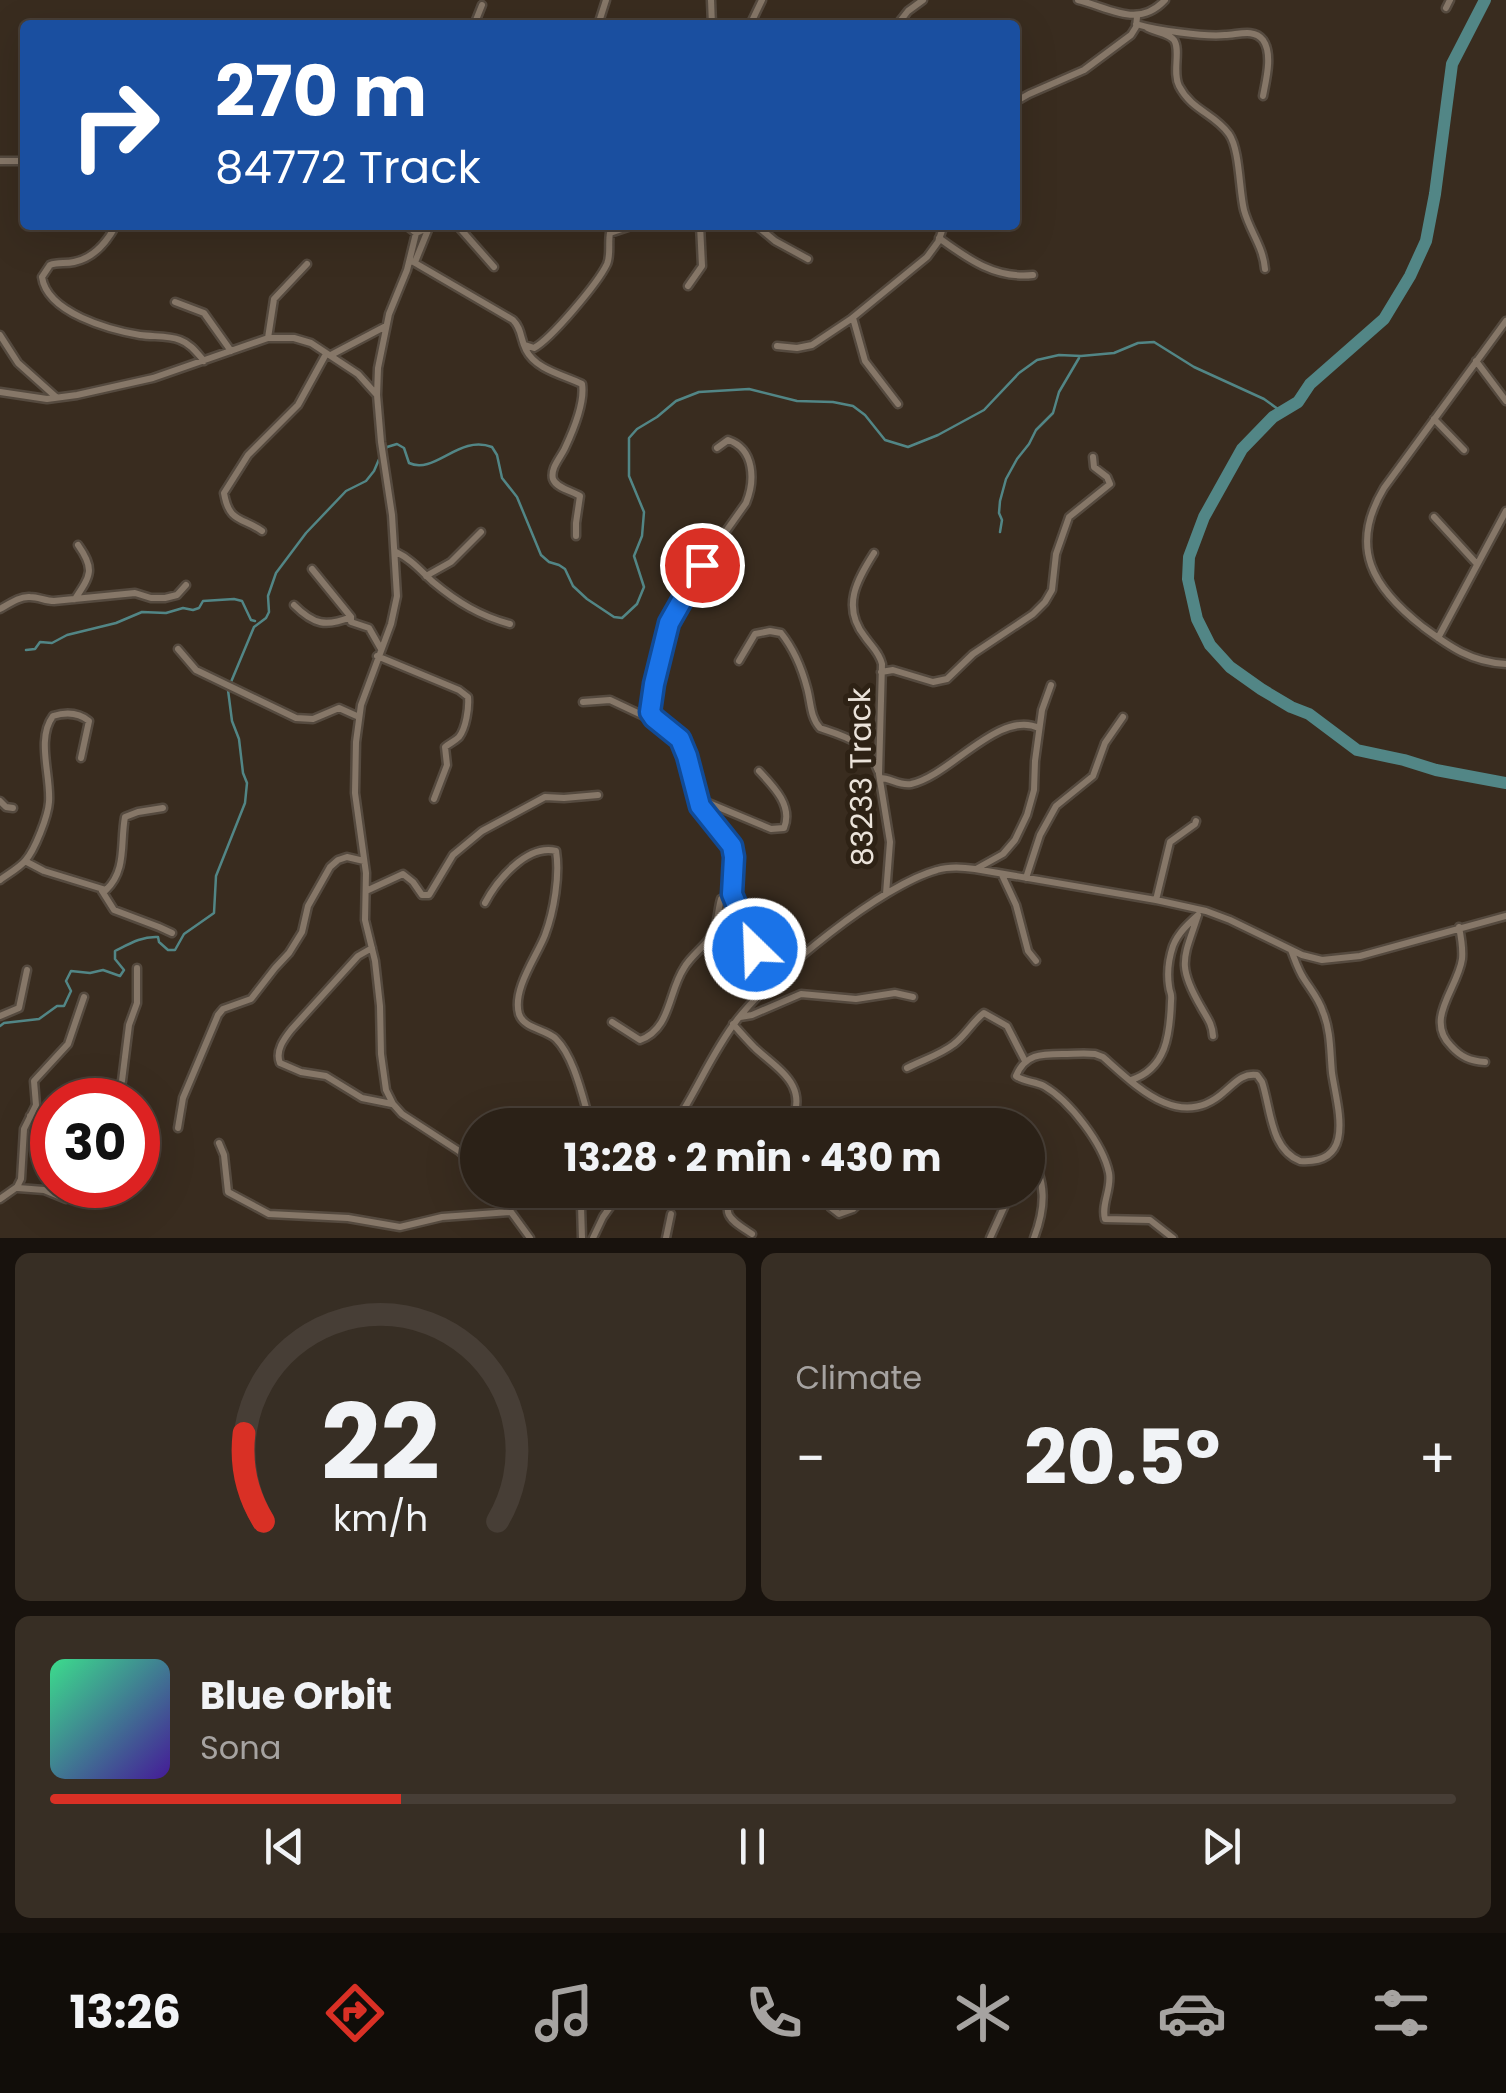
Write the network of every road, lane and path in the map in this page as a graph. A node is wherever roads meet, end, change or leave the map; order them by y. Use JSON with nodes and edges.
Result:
{"nodes":[{"id":1,"x":923,"y":0,"type":"edge"},
{"id":2,"x":1078,"y":0,"type":"edge"},
{"id":3,"x":1165,"y":0,"type":"edge"},
{"id":4,"x":482,"y":5,"type":"dead end"},
{"id":5,"x":476,"y":20,"type":"edge"},
{"id":6,"x":901,"y":20,"type":"edge"},
{"id":7,"x":1137,"y":20,"type":"junction"},
{"id":8,"x":1146,"y":27,"type":"junction"},
{"id":9,"x":1263,"y":96,"type":"dead end"},
{"id":10,"x":1020,"y":99,"type":"edge"},
{"id":11,"x":113,"y":230,"type":"edge"},
{"id":12,"x":417,"y":230,"type":"edge"},
{"id":13,"x":429,"y":230,"type":"edge"},
{"id":14,"x":462,"y":230,"type":"edge"},
{"id":15,"x":619,"y":230,"type":"edge"},
{"id":16,"x":700,"y":230,"type":"edge"},
{"id":17,"x":762,"y":230,"type":"edge"},
{"id":18,"x":942,"y":230,"type":"edge"},
{"id":19,"x":940,"y":238,"type":"junction"},
{"id":20,"x":808,"y":258,"type":"dead end"},
{"id":21,"x":412,"y":261,"type":"junction"},
{"id":22,"x":306,"y":264,"type":"dead end"},
{"id":23,"x":494,"y":266,"type":"dead end"},
{"id":24,"x":1265,"y":268,"type":"dead end"},
{"id":25,"x":1033,"y":276,"type":"dead end"},
{"id":26,"x":688,"y":286,"type":"dead end"},
{"id":27,"x":175,"y":302,"type":"dead end"},
{"id":28,"x":853,"y":318,"type":"junction"},
{"id":29,"x":1506,"y":320,"type":"edge"},
{"id":30,"x":386,"y":326,"type":"junction"},
{"id":31,"x":0,"y":335,"type":"edge"},
{"id":32,"x":268,"y":338,"type":"junction"},
{"id":33,"x":524,"y":345,"type":"junction"},
{"id":34,"x":777,"y":346,"type":"dead end"},
{"id":35,"x":231,"y":351,"type":"junction"},
{"id":36,"x":328,"y":355,"type":"junction"},
{"id":37,"x":204,"y":361,"type":"junction"},
{"id":38,"x":1476,"y":361,"type":"junction"},
{"id":39,"x":0,"y":392,"type":"edge"},
{"id":40,"x":377,"y":395,"type":"junction"},
{"id":41,"x":57,"y":398,"type":"junction"},
{"id":42,"x":1506,"y":401,"type":"edge"},
{"id":43,"x":898,"y":404,"type":"dead end"},
{"id":44,"x":1434,"y":419,"type":"junction"},
{"id":45,"x":717,"y":448,"type":"dead end"},
{"id":46,"x":1464,"y":450,"type":"dead end"},
{"id":47,"x":1093,"y":458,"type":"dead end"},
{"id":48,"x":1506,"y":510,"type":"edge"},
{"id":49,"x":1434,"y":517,"type":"dead end"},
{"id":50,"x":262,"y":530,"type":"dead end"},
{"id":51,"x":481,"y":532,"type":"dead end"},
{"id":52,"x":576,"y":536,"type":"dead end"},
{"id":53,"x":78,"y":545,"type":"dead end"},
{"id":54,"x":396,"y":552,"type":"junction"},
{"id":55,"x":874,"y":553,"type":"dead end"},
{"id":56,"x":1477,"y":564,"type":"junction"},
{"id":57,"x":312,"y":569,"type":"dead end"},
{"id":58,"x":426,"y":576,"type":"junction"},
{"id":59,"x":186,"y":585,"type":"dead end"},
{"id":60,"x":74,"y":600,"type":"junction"},
{"id":61,"x":294,"y":605,"type":"dead end"},
{"id":62,"x":0,"y":608,"type":"edge"},
{"id":63,"x":351,"y":617,"type":"junction"},
{"id":64,"x":510,"y":624,"type":"dead end"},
{"id":65,"x":1438,"y":638,"type":"junction"},
{"id":66,"x":178,"y":649,"type":"dead end"},
{"id":67,"x":379,"y":653,"type":"junction"},
{"id":68,"x":738,"y":661,"type":"dead end"},
{"id":69,"x":1506,"y":664,"type":"edge"},
{"id":70,"x":881,"y":672,"type":"junction"},
{"id":71,"x":1050,"y":684,"type":"dead end"},
{"id":72,"x":583,"y":702,"type":"dead end"},
{"id":73,"x":651,"y":716,"type":"junction"},
{"id":74,"x":359,"y":717,"type":"junction"},
{"id":75,"x":1123,"y":717,"type":"dead end"},
{"id":76,"x":1039,"y":728,"type":"junction"},
{"id":77,"x":81,"y":758,"type":"dead end"},
{"id":78,"x":759,"y":771,"type":"dead end"},
{"id":79,"x":880,"y":776,"type":"junction"},
{"id":80,"x":598,"y":795,"type":"dead end"},
{"id":81,"x":434,"y":799,"type":"dead end"},
{"id":82,"x":698,"y":799,"type":"junction"},
{"id":83,"x":0,"y":801,"type":"edge"},
{"id":84,"x":13,"y":808,"type":"dead end"},
{"id":85,"x":162,"y":808,"type":"dead end"},
{"id":86,"x":1196,"y":820,"type":"dead end"},
{"id":87,"x":25,"y":861,"type":"junction"},
{"id":88,"x":364,"y":861,"type":"junction"},
{"id":89,"x":975,"y":869,"type":"junction"},
{"id":90,"x":1001,"y":874,"type":"junction"},
{"id":91,"x":1026,"y":878,"type":"junction"},
{"id":92,"x":0,"y":880,"type":"edge"},
{"id":93,"x":102,"y":890,"type":"junction"},
{"id":94,"x":366,"y":892,"type":"junction"},
{"id":95,"x":732,"y":894,"type":"junction"},
{"id":96,"x":886,"y":894,"type":"junction"},
{"id":97,"x":1156,"y":900,"type":"junction"},
{"id":98,"x":486,"y":903,"type":"dead end"},
{"id":99,"x":1198,"y":912,"type":"junction"},
{"id":100,"x":1506,"y":916,"type":"edge"},
{"id":101,"x":1459,"y":928,"type":"junction"},
{"id":102,"x":172,"y":934,"type":"dead end"},
{"id":103,"x":372,"y":948,"type":"junction"},
{"id":104,"x":1291,"y":950,"type":"junction"},
{"id":105,"x":1036,"y":961,"type":"dead end"},
{"id":106,"x":137,"y":968,"type":"dead end"},
{"id":107,"x":27,"y":970,"type":"dead end"},
{"id":108,"x":769,"y":984,"type":"junction"},
{"id":109,"x":84,"y":996,"type":"dead end"},
{"id":110,"x":914,"y":997,"type":"dead end"},
{"id":111,"x":0,"y":1016,"type":"edge"},
{"id":112,"x":739,"y":1017,"type":"junction"},
{"id":113,"x":612,"y":1022,"type":"dead end"},
{"id":114,"x":733,"y":1024,"type":"junction"},
{"id":115,"x":1213,"y":1036,"type":"dead end"},
{"id":116,"x":1025,"y":1062,"type":"junction"},
{"id":117,"x":1485,"y":1062,"type":"dead end"},
{"id":118,"x":907,"y":1068,"type":"dead end"},
{"id":119,"x":36,"y":1078,"type":"edge"},
{"id":120,"x":122,"y":1078,"type":"edge"},
{"id":121,"x":1130,"y":1080,"type":"junction"},
{"id":122,"x":393,"y":1104,"type":"junction"},
{"id":123,"x":585,"y":1108,"type":"edge"},
{"id":124,"x":684,"y":1108,"type":"edge"},
{"id":125,"x":796,"y":1108,"type":"edge"},
{"id":126,"x":30,"y":1116,"type":"edge"},
{"id":127,"x":178,"y":1128,"type":"dead end"},
{"id":128,"x":219,"y":1142,"type":"dead end"},
{"id":129,"x":460,"y":1152,"type":"edge"},
{"id":130,"x":17,"y":1188,"type":"junction"},
{"id":131,"x":30,"y":1189,"type":"edge"},
{"id":132,"x":0,"y":1199,"type":"edge"},
{"id":133,"x":507,"y":1208,"type":"edge"},
{"id":134,"x":581,"y":1208,"type":"edge"},
{"id":135,"x":609,"y":1208,"type":"edge"},
{"id":136,"x":727,"y":1208,"type":"edge"},
{"id":137,"x":831,"y":1208,"type":"edge"},
{"id":138,"x":852,"y":1208,"type":"edge"},
{"id":139,"x":1004,"y":1208,"type":"edge"},
{"id":140,"x":1042,"y":1208,"type":"edge"},
{"id":141,"x":510,"y":1212,"type":"junction"},
{"id":142,"x":671,"y":1214,"type":"dead end"},
{"id":143,"x":405,"y":1227,"type":"junction"},
{"id":144,"x":752,"y":1234,"type":"dead end"},
{"id":145,"x":405,"y":1238,"type":"edge"},
{"id":146,"x":530,"y":1238,"type":"edge"},
{"id":147,"x":582,"y":1238,"type":"edge"},
{"id":148,"x":592,"y":1238,"type":"edge"},
{"id":149,"x":666,"y":1238,"type":"edge"},
{"id":150,"x":990,"y":1238,"type":"edge"},
{"id":151,"x":1034,"y":1238,"type":"edge"},
{"id":152,"x":1173,"y":1238,"type":"edge"}],
"edges":[{"from":1,"to":6,"type":"street"},
{"from":2,"to":7,"type":"street"},
{"from":3,"to":7,"type":"street"},
{"from":4,"to":5,"type":"street"},
{"from":7,"to":8,"type":"street"},
{"from":7,"to":10,"type":"street"},
{"from":8,"to":9,"type":"street"},
{"from":8,"to":24,"type":"street"},
{"from":11,"to":37,"type":"street"},
{"from":12,"to":21,"type":"street"},
{"from":13,"to":21,"type":"street"},
{"from":14,"to":23,"type":"street"},
{"from":15,"to":33,"type":"street"},
{"from":16,"to":26,"type":"street"},
{"from":17,"to":20,"type":"street"},
{"from":18,"to":19,"type":"street"},
{"from":19,"to":25,"type":"street"},
{"from":19,"to":28,"type":"street"},
{"from":21,"to":30,"type":"street"},
{"from":21,"to":33,"type":"street"},
{"from":22,"to":32,"type":"street"},
{"from":27,"to":35,"type":"street"},
{"from":28,"to":34,"type":"street"},
{"from":28,"to":43,"type":"street"},
{"from":29,"to":38,"type":"street"},
{"from":30,"to":36,"type":"street"},
{"from":30,"to":40,"type":"street"},
{"from":31,"to":41,"type":"street"},
{"from":32,"to":35,"type":"street"},
{"from":32,"to":36,"type":"street"},
{"from":33,"to":52,"type":"street"},
{"from":35,"to":37,"type":"street"},
{"from":36,"to":40,"type":"street"},
{"from":36,"to":50,"type":"street"},
{"from":37,"to":41,"type":"street"},
{"from":38,"to":42,"type":"street"},
{"from":38,"to":44,"type":"street"},
{"from":39,"to":41,"type":"street"},
{"from":40,"to":54,"type":"street"},
{"from":44,"to":46,"type":"street"},
{"from":44,"to":65,"type":"street"},
{"from":45,"to":73,"type":"street"},
{"from":47,"to":70,"type":"street"},
{"from":48,"to":56,"type":"street"},
{"from":49,"to":56,"type":"street"},
{"from":51,"to":58,"type":"street"},
{"from":53,"to":60,"type":"street"},
{"from":54,"to":58,"type":"street"},
{"from":54,"to":67,"type":"street"},
{"from":55,"to":70,"type":"street","name":"83233 Track"},
{"from":56,"to":65,"type":"street"},
{"from":57,"to":63,"type":"street"},
{"from":58,"to":64,"type":"street"},
{"from":59,"to":60,"type":"street"},
{"from":60,"to":62,"type":"street"},
{"from":61,"to":63,"type":"street"},
{"from":63,"to":67,"type":"street"},
{"from":65,"to":69,"type":"street"},
{"from":66,"to":74,"type":"street"},
{"from":67,"to":74,"type":"street"},
{"from":67,"to":81,"type":"street"},
{"from":68,"to":79,"type":"street"},
{"from":70,"to":79,"type":"street","name":"83233 Track"},
{"from":71,"to":76,"type":"street"},
{"from":72,"to":73,"type":"street"},
{"from":73,"to":82,"type":"street"},
{"from":74,"to":88,"type":"street"},
{"from":75,"to":91,"type":"street"},
{"from":76,"to":79,"type":"street"},
{"from":76,"to":89,"type":"street"},
{"from":77,"to":87,"type":"street"},
{"from":78,"to":82,"type":"street"},
{"from":79,"to":96,"type":"street","name":"83233 Track"},
{"from":80,"to":94,"type":"street"},
{"from":82,"to":95,"type":"street"},
{"from":83,"to":84,"type":"street"},
{"from":85,"to":93,"type":"street"},
{"from":86,"to":97,"type":"street"},
{"from":87,"to":92,"type":"street"},
{"from":87,"to":93,"type":"street"},
{"from":88,"to":94,"type":"street"},
{"from":88,"to":127,"type":"street"},
{"from":89,"to":90,"type":"street"},
{"from":89,"to":96,"type":"street"},
{"from":90,"to":91,"type":"street"},
{"from":90,"to":105,"type":"street"},
{"from":91,"to":97,"type":"street"},
{"from":93,"to":102,"type":"street"},
{"from":94,"to":103,"type":"street"},
{"from":95,"to":108,"type":"street"},
{"from":95,"to":113,"type":"street"},
{"from":96,"to":108,"type":"street"},
{"from":97,"to":99,"type":"street"},
{"from":98,"to":123,"type":"street"},
{"from":99,"to":104,"type":"street"},
{"from":99,"to":115,"type":"street"},
{"from":99,"to":121,"type":"street"},
{"from":100,"to":101,"type":"street"},
{"from":101,"to":104,"type":"street"},
{"from":101,"to":117,"type":"street"},
{"from":103,"to":122,"type":"street"},
{"from":103,"to":122,"type":"street"},
{"from":104,"to":121,"type":"street"},
{"from":106,"to":120,"type":"street"},
{"from":107,"to":111,"type":"street"},
{"from":108,"to":112,"type":"street"},
{"from":109,"to":119,"type":"street"},
{"from":110,"to":112,"type":"street"},
{"from":112,"to":114,"type":"street"},
{"from":114,"to":124,"type":"street"},
{"from":114,"to":125,"type":"street"},
{"from":116,"to":118,"type":"street"},
{"from":116,"to":121,"type":"street"},
{"from":116,"to":152,"type":"street"},
{"from":122,"to":129,"type":"street"},
{"from":126,"to":130,"type":"street"},
{"from":128,"to":143,"type":"street"},
{"from":130,"to":131,"type":"street"},
{"from":130,"to":132,"type":"street"},
{"from":133,"to":141,"type":"street"},
{"from":134,"to":147,"type":"street"},
{"from":135,"to":148,"type":"street"},
{"from":136,"to":144,"type":"street"},
{"from":137,"to":138,"type":"street"},
{"from":139,"to":150,"type":"street"},
{"from":140,"to":151,"type":"street"},
{"from":141,"to":143,"type":"street"},
{"from":141,"to":146,"type":"street"},
{"from":142,"to":149,"type":"street"},
{"from":143,"to":145,"type":"street"}]}
